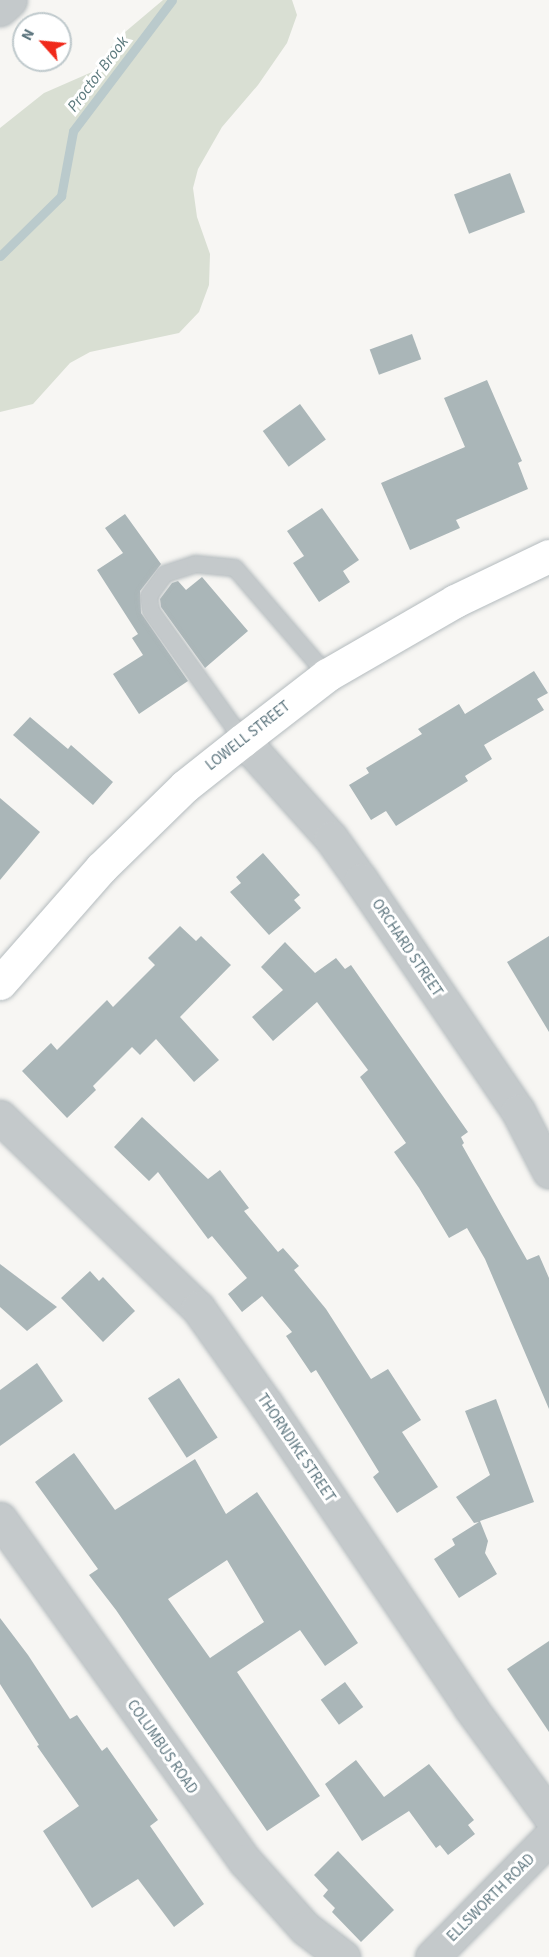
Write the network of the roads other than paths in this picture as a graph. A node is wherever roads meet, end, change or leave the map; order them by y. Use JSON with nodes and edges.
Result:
{"nodes":[{"id":1,"x":10,"y":0,"type":"edge"},
{"id":2,"x":0,"y":9,"type":"edge"},
{"id":3,"x":549,"y":556,"type":"edge"},
{"id":4,"x":327,"y":675,"type":"junction"},
{"id":5,"x":243,"y":740,"type":"junction"},
{"id":6,"x":0,"y":983,"type":"edge"},
{"id":7,"x":0,"y":1117,"type":"edge"},
{"id":8,"x":549,"y":1171,"type":"edge"},
{"id":9,"x":0,"y":1519,"type":"edge"},
{"id":10,"x":549,"y":1815,"type":"edge"},
{"id":11,"x":549,"y":1838,"type":"edge"},
{"id":12,"x":343,"y":1957,"type":"edge"},
{"id":13,"x":432,"y":1957,"type":"edge"}],
"edges":[{"from":1,"to":2,"type":"street"},
{"from":3,"to":4,"type":"main road","name":"LOWELL STREET"},
{"from":4,"to":5,"type":"main road","name":"LOWELL STREET"},
{"from":4,"to":5,"type":"lane"},
{"from":5,"to":6,"type":"main road","name":"LOWELL STREET"},
{"from":5,"to":8,"type":"street","name":"ORCHARD STREET"},
{"from":7,"to":10,"type":"street","name":"THORNDIKE STREET"},
{"from":9,"to":12,"type":"street","name":"COLUMBUS ROAD"},
{"from":11,"to":13,"type":"street","name":"ELLSWORTH ROAD"}]}
